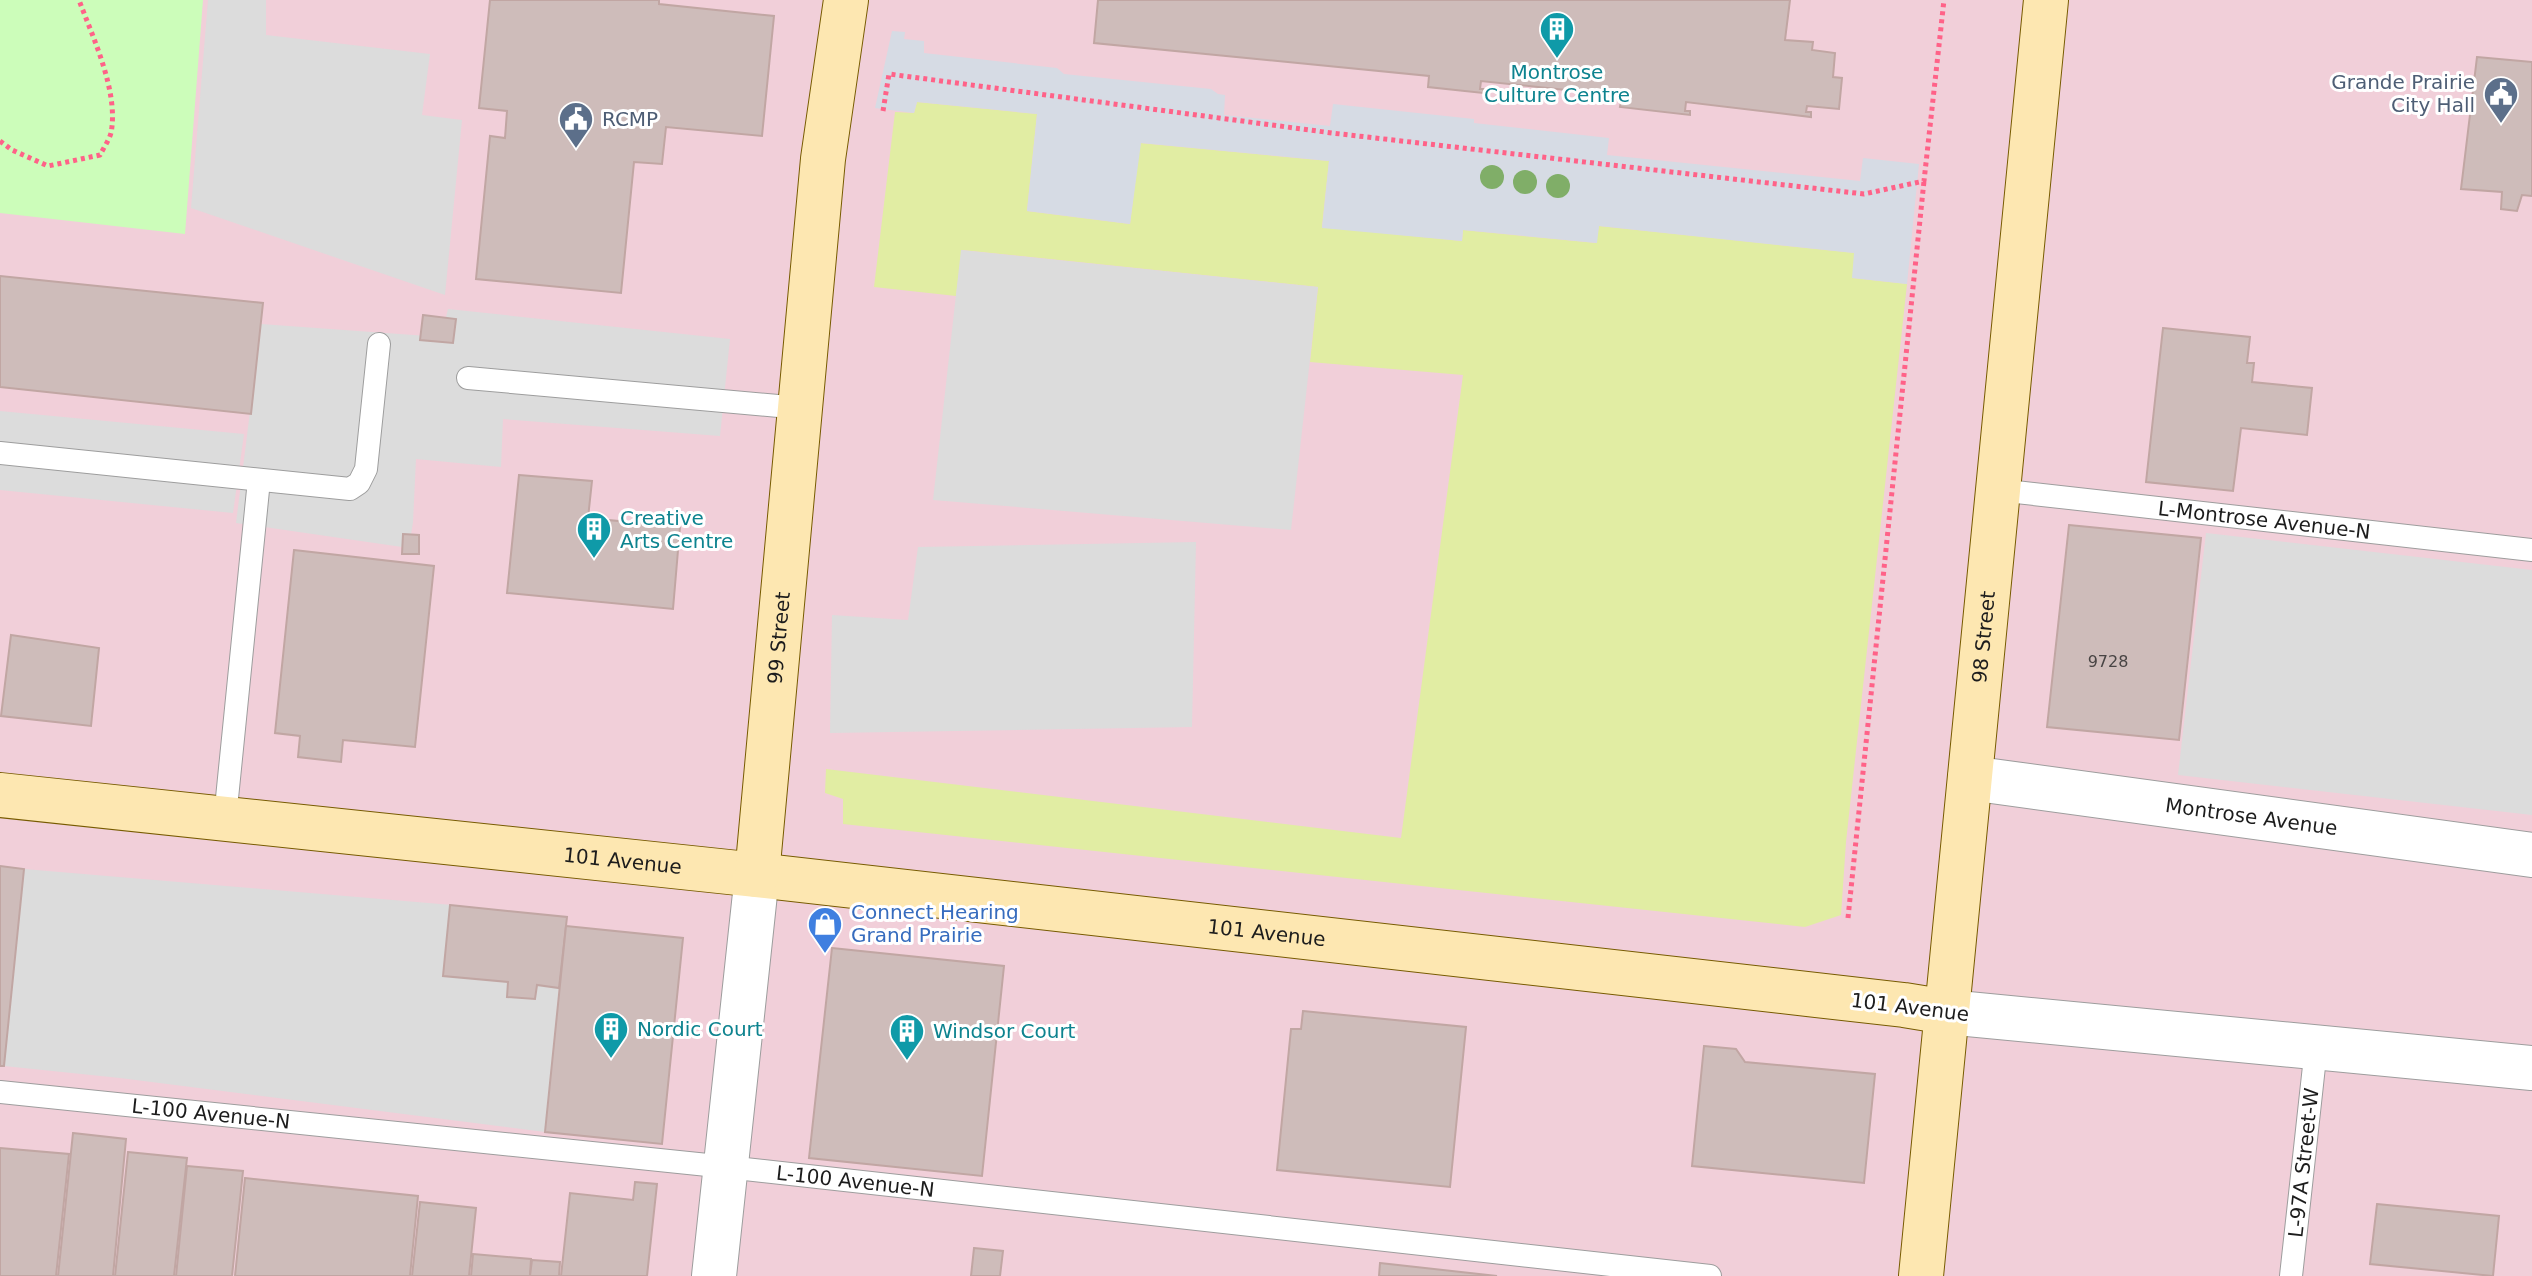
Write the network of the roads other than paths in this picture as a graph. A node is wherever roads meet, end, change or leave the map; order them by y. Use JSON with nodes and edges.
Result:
{"nodes":[{"id":1,"x":846,"y":0,"type":"edge"},
{"id":2,"x":2046,"y":0,"type":"edge"},
{"id":3,"x":379,"y":344,"type":"dead end"},
{"id":4,"x":468,"y":378,"type":"dead end"},
{"id":5,"x":800,"y":408,"type":"junction"},
{"id":6,"x":0,"y":453,"type":"edge"},
{"id":7,"x":259,"y":480,"type":"junction"},
{"id":8,"x":1998,"y":490,"type":"junction"},
{"id":9,"x":2532,"y":550,"type":"edge"},
{"id":10,"x":1970,"y":778,"type":"junction"},
{"id":11,"x":0,"y":795,"type":"edge"},
{"id":12,"x":225,"y":818,"type":"junction"},
{"id":13,"x":2532,"y":855,"type":"edge"},
{"id":14,"x":757,"y":875,"type":"junction"},
{"id":15,"x":1947,"y":1012,"type":"junction"},
{"id":16,"x":2316,"y":1048,"type":"junction"},
{"id":17,"x":2532,"y":1068,"type":"edge"},
{"id":18,"x":0,"y":1092,"type":"edge"},
{"id":19,"x":727,"y":1167,"type":"junction"},
{"id":20,"x":714,"y":1276,"type":"edge"},
{"id":21,"x":1710,"y":1276,"type":"edge"},
{"id":22,"x":1921,"y":1276,"type":"edge"},
{"id":23,"x":2291,"y":1276,"type":"edge"}],
"edges":[{"from":1,"to":5,"type":"street","name":"99 Street"},
{"from":2,"to":8,"type":"street","name":"98 Street"},
{"from":3,"to":7,"type":"lane"},
{"from":4,"to":5,"type":"lane"},
{"from":5,"to":14,"type":"street","name":"99 Street"},
{"from":6,"to":7,"type":"lane"},
{"from":7,"to":12,"type":"lane"},
{"from":8,"to":9,"type":"lane","name":"L-Montrose Avenue-N"},
{"from":8,"to":10,"type":"street","name":"98 Street"},
{"from":10,"to":13,"type":"street","name":"Montrose Avenue"},
{"from":10,"to":15,"type":"street","name":"98 Street"},
{"from":11,"to":12,"type":"street","name":"101 Avenue"},
{"from":12,"to":14,"type":"street","name":"101 Avenue"},
{"from":14,"to":15,"type":"street","name":"101 Avenue"},
{"from":14,"to":19,"type":"street","name":"99 Street"},
{"from":15,"to":16,"type":"street","name":"101 Avenue"},
{"from":15,"to":22,"type":"street","name":"98 Street"},
{"from":16,"to":17,"type":"street","name":"101 Avenue"},
{"from":16,"to":23,"type":"lane","name":"L-97A Street-W"},
{"from":18,"to":19,"type":"lane","name":"L-100 Avenue-N"},
{"from":19,"to":20,"type":"street","name":"99 Street"},
{"from":19,"to":21,"type":"lane","name":"L-100 Avenue-N"}]}
